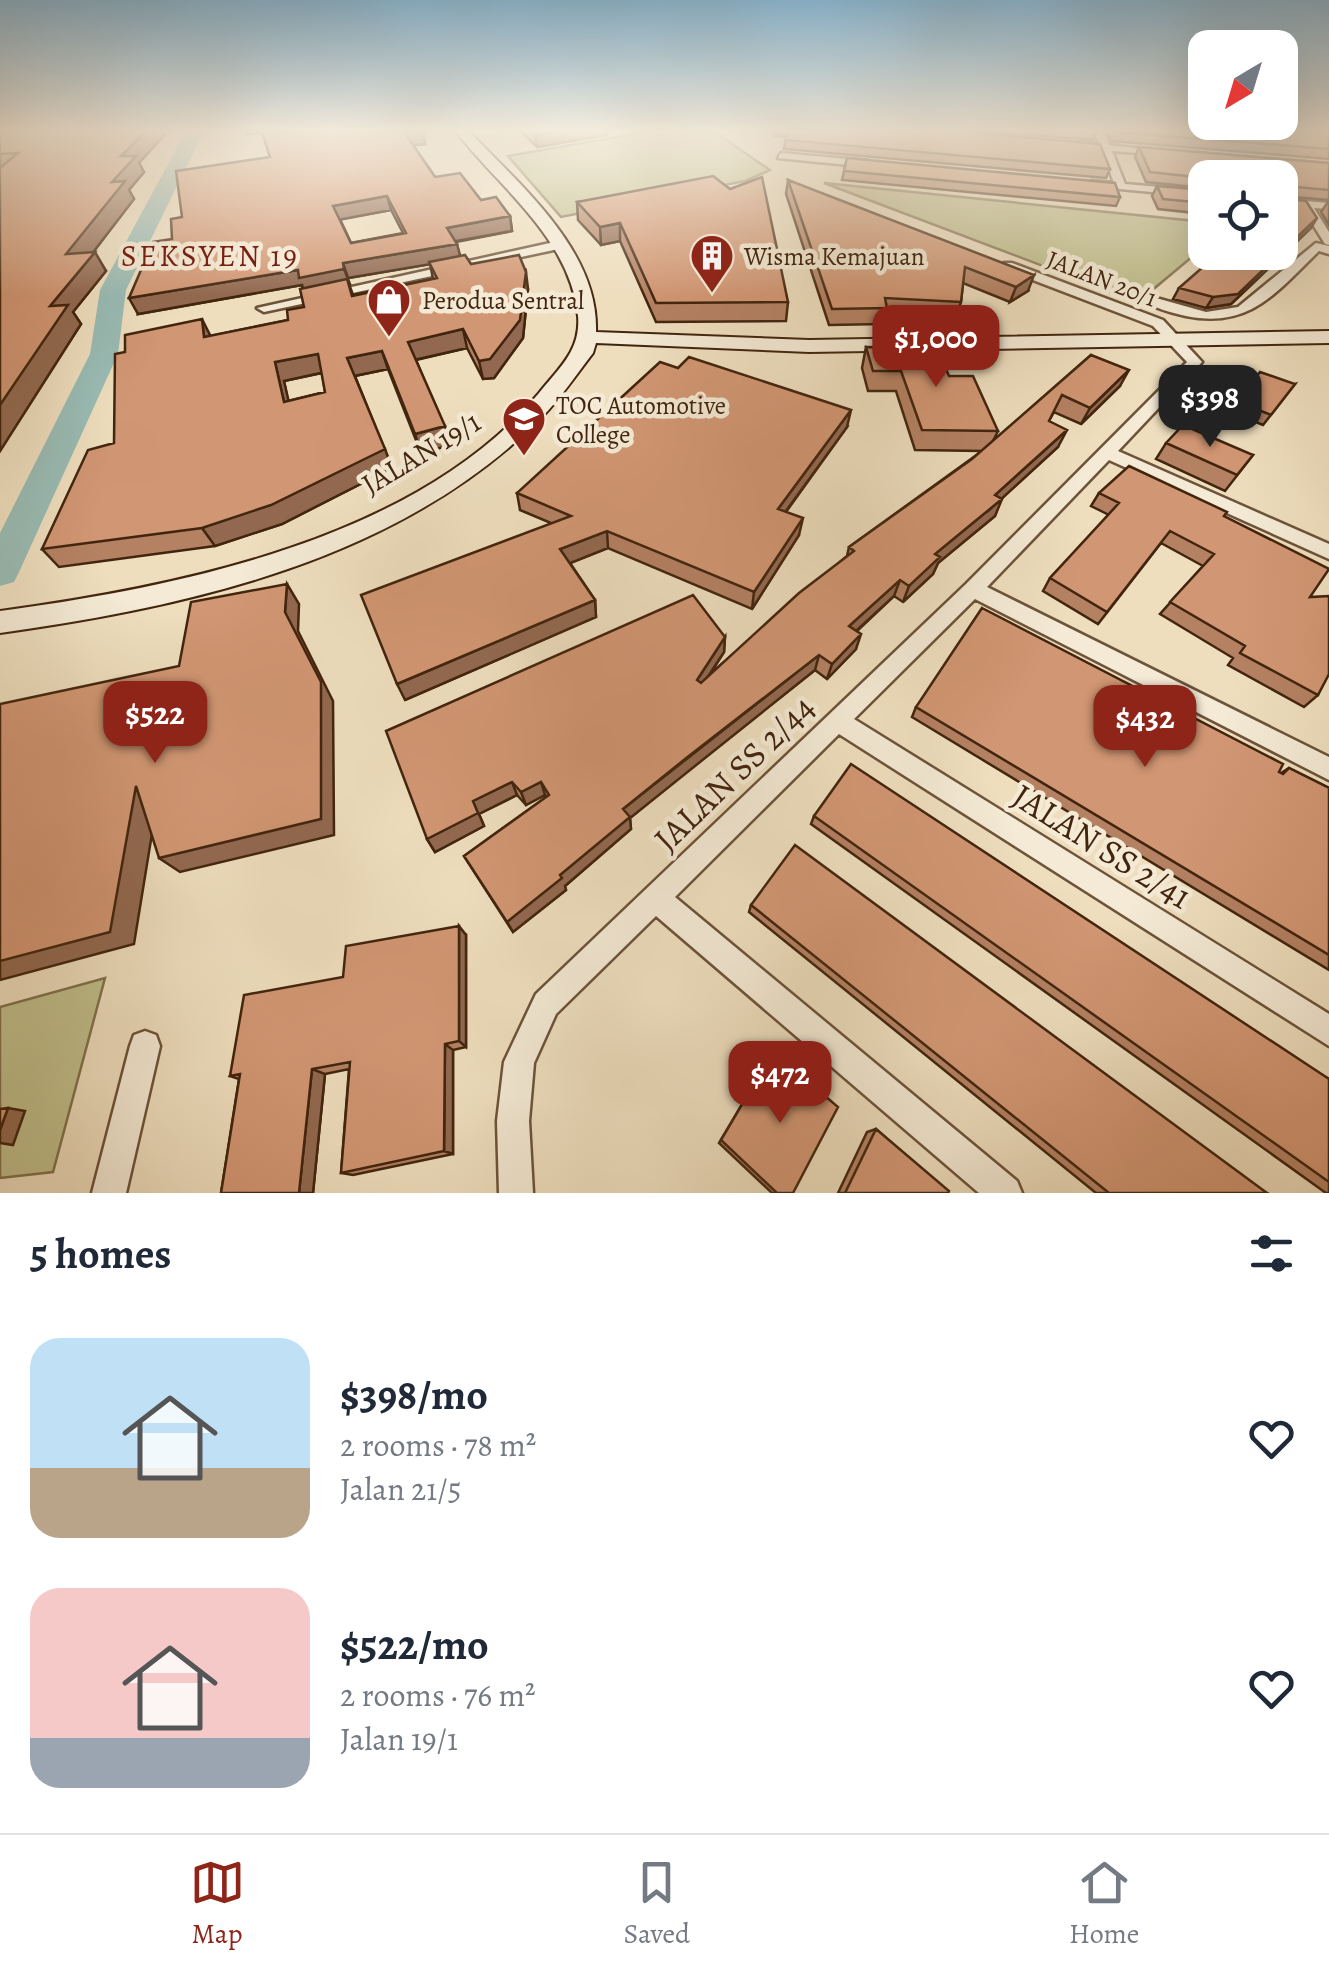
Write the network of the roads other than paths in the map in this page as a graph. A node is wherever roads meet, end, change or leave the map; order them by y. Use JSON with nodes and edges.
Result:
{"nodes":[{"id":1,"x":508,"y":185,"type":"edge"},
{"id":2,"x":1104,"y":185,"type":"edge"},
{"id":3,"x":1120,"y":186,"type":"joint"},
{"id":4,"x":1188,"y":192,"type":"edge"},
{"id":5,"x":1298,"y":203,"type":"edge"},
{"id":6,"x":1306,"y":204,"type":"junction"},
{"id":7,"x":1329,"y":206,"type":"edge"},
{"id":8,"x":1329,"y":241,"type":"edge"},
{"id":9,"x":559,"y":245,"type":"junction"},
{"id":10,"x":1329,"y":250,"type":"edge"},
{"id":11,"x":995,"y":261,"type":"edge"},
{"id":12,"x":1149,"y":300,"type":"dead end"},
{"id":13,"x":264,"y":308,"type":"dead end"},
{"id":14,"x":1329,"y":337,"type":"edge"},
{"id":15,"x":1175,"y":341,"type":"junction"},
{"id":16,"x":587,"y":343,"type":"junction"},
{"id":17,"x":1106,"y":452,"type":"junction"},
{"id":18,"x":1329,"y":552,"type":"edge"},
{"id":19,"x":973,"y":589,"type":"junction"},
{"id":20,"x":0,"y":622,"type":"edge"},
{"id":21,"x":837,"y":721,"type":"junction"},
{"id":22,"x":1329,"y":769,"type":"edge"},
{"id":23,"x":655,"y":898,"type":"junction"},
{"id":24,"x":1329,"y":1031,"type":"edge"},
{"id":25,"x":145,"y":1046,"type":"dead end"},
{"id":26,"x":109,"y":1193,"type":"edge"},
{"id":27,"x":516,"y":1193,"type":"edge"},
{"id":28,"x":1005,"y":1193,"type":"edge"}],
"edges":[{"from":1,"to":9,"type":"main road"},
{"from":2,"to":3,"type":"street"},
{"from":3,"to":4,"type":"street"},
{"from":5,"to":6,"type":"street"},
{"from":6,"to":7,"type":"street"},
{"from":6,"to":8,"type":"street"},
{"from":9,"to":13,"type":"street"},
{"from":9,"to":16,"type":"main road"},
{"from":10,"to":12,"type":"street"},
{"from":11,"to":15,"type":"street","name":"JALAN 20/1"},
{"from":14,"to":15,"type":"main road"},
{"from":15,"to":16,"type":"main road"},
{"from":15,"to":17,"type":"street","name":"JALAN SS 2/44"},
{"from":16,"to":20,"type":"main road","name":"JALAN 19/1"},
{"from":17,"to":18,"type":"street"},
{"from":17,"to":19,"type":"street","name":"JALAN SS 2/44"},
{"from":19,"to":21,"type":"street","name":"JALAN SS 2/44"},
{"from":19,"to":22,"type":"street"},
{"from":21,"to":23,"type":"street","name":"JALAN SS 2/44"},
{"from":21,"to":24,"type":"street","name":"JALAN SS 2/41"},
{"from":23,"to":27,"type":"street","name":"JALAN SS 2/44"},
{"from":23,"to":28,"type":"street"},
{"from":25,"to":26,"type":"street"}]}
